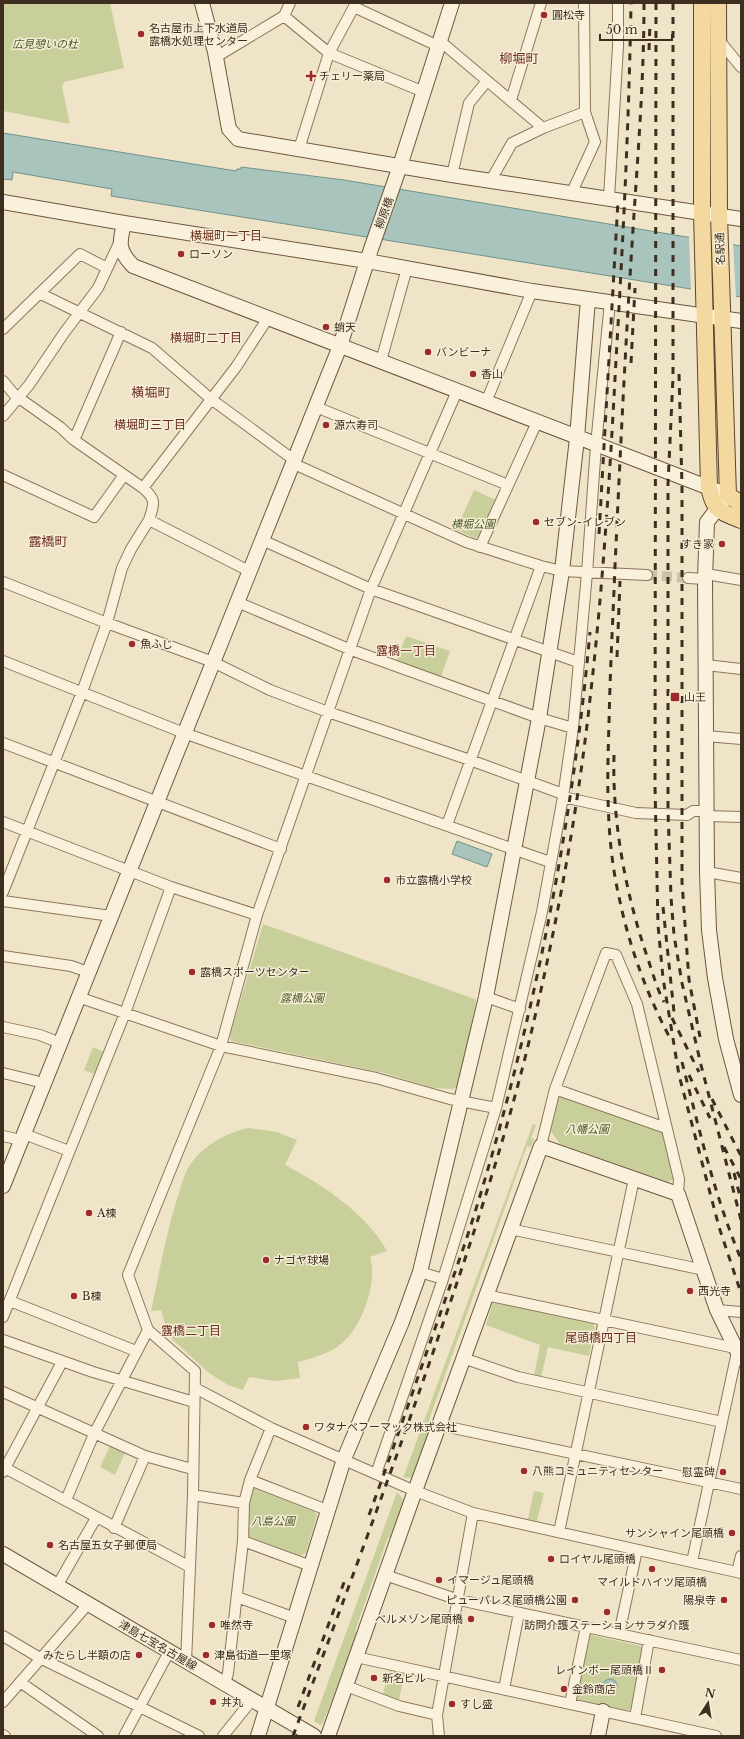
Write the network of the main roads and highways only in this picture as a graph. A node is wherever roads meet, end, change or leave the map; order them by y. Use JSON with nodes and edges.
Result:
{"nodes":[{"id":1,"x":702,"y":3,"type":"edge"},
{"id":2,"x":718,"y":3,"type":"edge"},
{"id":3,"x":735,"y":500,"type":"edge"},
{"id":4,"x":741,"y":520,"type":"edge"}],
"edges":[{"from":1,"to":4,"type":"main road","name":"名駅通"},
{"from":2,"to":3,"type":"main road","name":"名駅通"}]}
